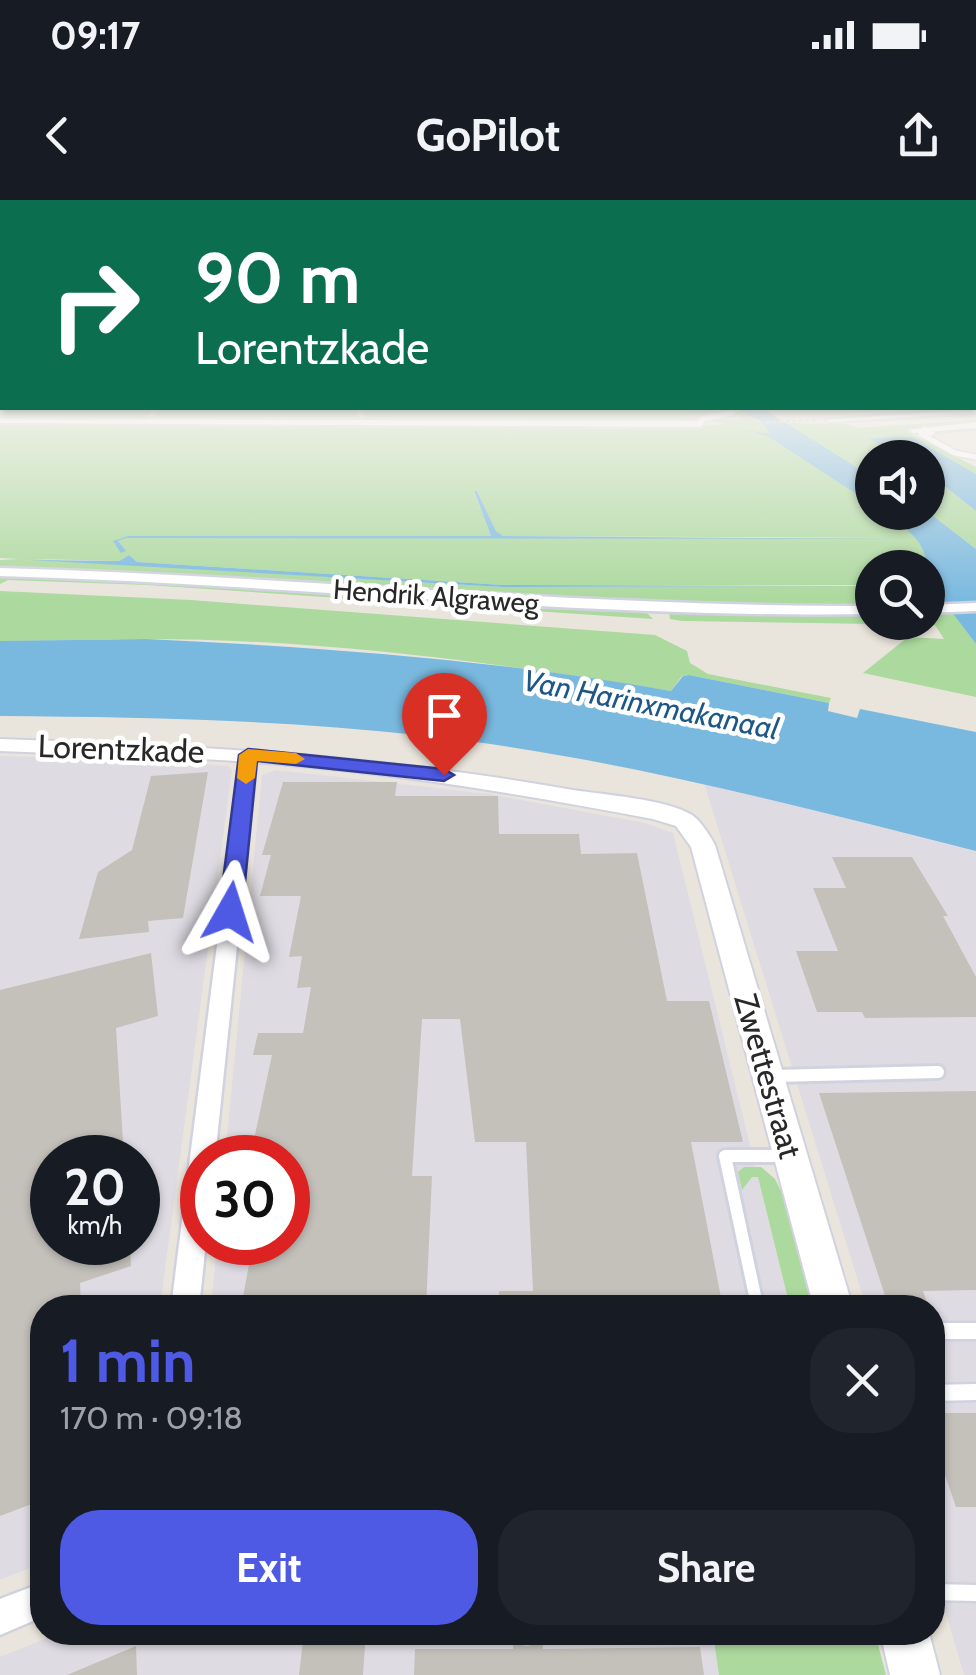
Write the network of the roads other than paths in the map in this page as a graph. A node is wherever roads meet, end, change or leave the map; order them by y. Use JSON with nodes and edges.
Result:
{"nodes":[{"id":1,"x":0,"y":572,"type":"edge"},
{"id":2,"x":976,"y":607,"type":"edge"},
{"id":3,"x":945,"y":608,"type":"edge"},
{"id":4,"x":855,"y":610,"type":"edge"},
{"id":5,"x":0,"y":744,"type":"edge"},
{"id":6,"x":248,"y":755,"type":"junction"},
{"id":7,"x":703,"y":845,"type":"joint"},
{"id":8,"x":938,"y":1072,"type":"dead end"},
{"id":9,"x":768,"y":1076,"type":"junction"},
{"id":10,"x":791,"y":1156,"type":"junction"},
{"id":11,"x":186,"y":1295,"type":"edge"},
{"id":12,"x":755,"y":1295,"type":"edge"},
{"id":13,"x":830,"y":1295,"type":"edge"},
{"id":14,"x":976,"y":1330,"type":"edge"},
{"id":15,"x":945,"y":1331,"type":"edge"},
{"id":16,"x":976,"y":1392,"type":"edge"},
{"id":17,"x":945,"y":1393,"type":"edge"},
{"id":18,"x":945,"y":1592,"type":"edge"},
{"id":19,"x":976,"y":1593,"type":"edge"},
{"id":20,"x":30,"y":1605,"type":"edge"},
{"id":21,"x":0,"y":1617,"type":"edge"},
{"id":22,"x":907,"y":1645,"type":"edge"},
{"id":23,"x":914,"y":1675,"type":"edge"}],
"edges":[{"from":1,"to":4,"type":"street","name":"Hendrik Algraweg"},
{"from":2,"to":3,"type":"street"},
{"from":5,"to":6,"type":"street","name":"Lorentzkade"},
{"from":6,"to":7,"type":"street","name":"Lorentzkade"},
{"from":6,"to":11,"type":"street"},
{"from":7,"to":9,"type":"street","name":"Zwettestraat"},
{"from":8,"to":9,"type":"lane"},
{"from":9,"to":10,"type":"street","name":"Zwettestraat"},
{"from":10,"to":12,"type":"lane"},
{"from":10,"to":13,"type":"street","name":"Zwettestraat"},
{"from":14,"to":15,"type":"lane"},
{"from":16,"to":17,"type":"lane"},
{"from":18,"to":19,"type":"lane"},
{"from":20,"to":21,"type":"street"},
{"from":22,"to":23,"type":"street"}]}
